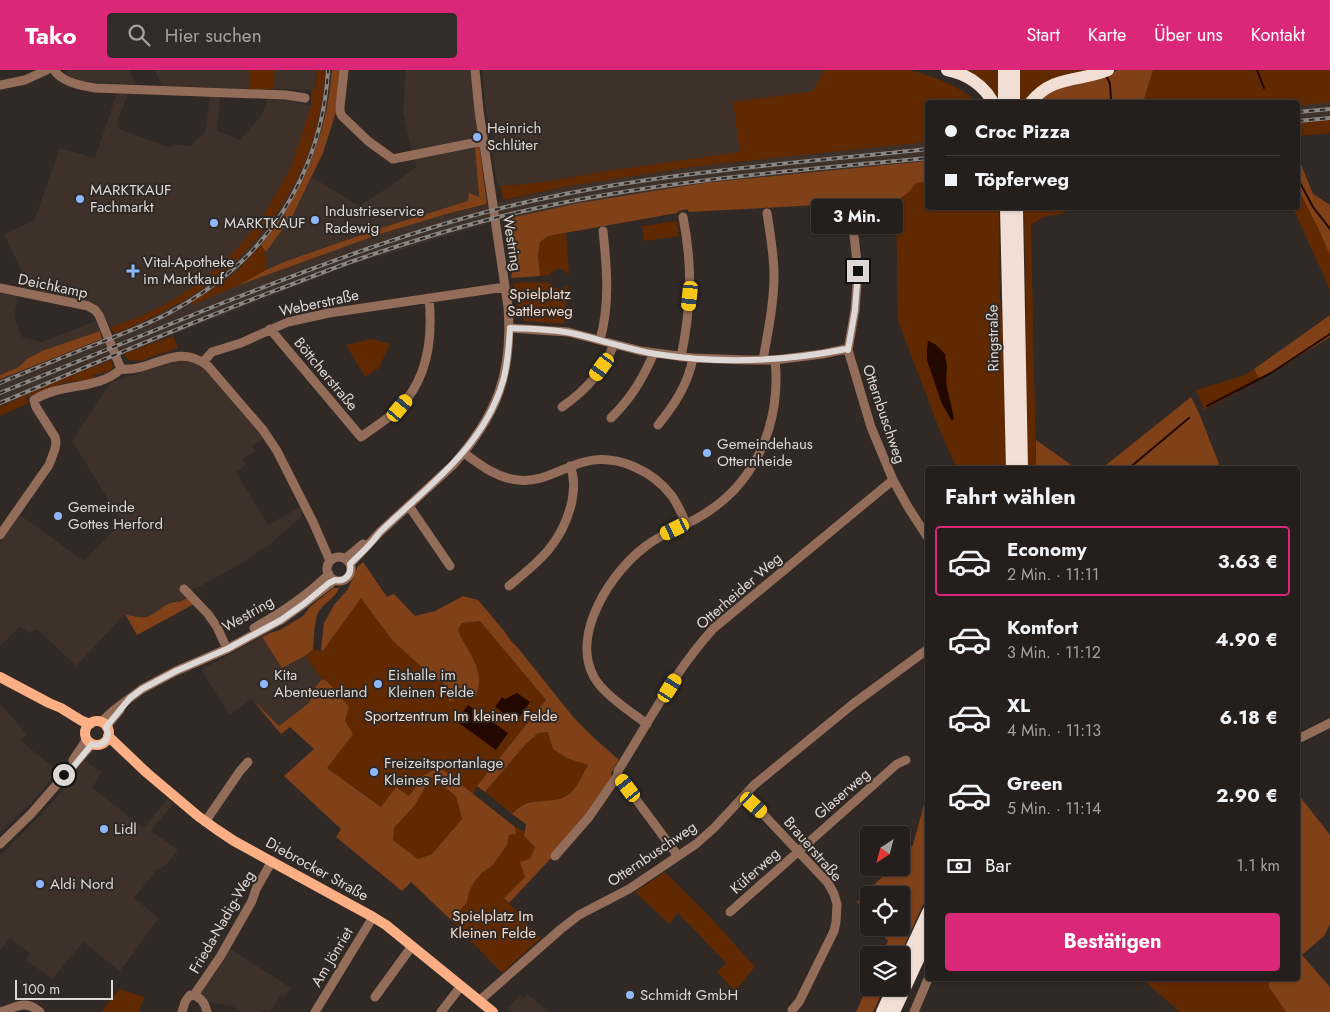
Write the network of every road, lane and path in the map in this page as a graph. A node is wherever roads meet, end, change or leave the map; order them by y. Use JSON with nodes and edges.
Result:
{"nodes":[{"id":1,"x":47,"y":70,"type":"edge"},
{"id":2,"x":54,"y":70,"type":"edge"},
{"id":3,"x":344,"y":70,"type":"edge"},
{"id":4,"x":475,"y":70,"type":"edge"},
{"id":5,"x":947,"y":70,"type":"edge"},
{"id":6,"x":1004,"y":70,"type":"edge"},
{"id":7,"x":1014,"y":70,"type":"edge"},
{"id":8,"x":1106,"y":71,"type":"edge"},
{"id":9,"x":0,"y":85,"type":"edge"},
{"id":10,"x":305,"y":98,"type":"dead end"},
{"id":11,"x":992,"y":100,"type":"edge"},
{"id":12,"x":1004,"y":100,"type":"edge"},
{"id":13,"x":1014,"y":100,"type":"edge"},
{"id":14,"x":1033,"y":100,"type":"edge"},
{"id":15,"x":483,"y":141,"type":"junction"},
{"id":16,"x":851,"y":209,"type":"dead end"},
{"id":17,"x":1006,"y":210,"type":"edge"},
{"id":18,"x":1017,"y":210,"type":"edge"},
{"id":19,"x":767,"y":213,"type":"dead end"},
{"id":20,"x":683,"y":217,"type":"dead end"},
{"id":21,"x":603,"y":231,"type":"dead end"},
{"id":22,"x":505,"y":287,"type":"junction"},
{"id":23,"x":0,"y":288,"type":"edge"},
{"id":24,"x":428,"y":298,"type":"junction"},
{"id":25,"x":510,"y":328,"type":"junction"},
{"id":26,"x":270,"y":329,"type":"junction"},
{"id":27,"x":600,"y":340,"type":"junction"},
{"id":28,"x":614,"y":344,"type":"junction"},
{"id":29,"x":848,"y":350,"type":"junction"},
{"id":30,"x":654,"y":353,"type":"junction"},
{"id":31,"x":681,"y":357,"type":"junction"},
{"id":32,"x":693,"y":358,"type":"junction"},
{"id":33,"x":763,"y":360,"type":"junction"},
{"id":34,"x":775,"y":360,"type":"junction"},
{"id":35,"x":204,"y":362,"type":"junction"},
{"id":36,"x":121,"y":369,"type":"junction"},
{"id":37,"x":562,"y":407,"type":"dead end"},
{"id":38,"x":611,"y":418,"type":"dead end"},
{"id":39,"x":658,"y":425,"type":"dead end"},
{"id":40,"x":464,"y":453,"type":"junction"},
{"id":41,"x":570,"y":466,"type":"junction"},
{"id":42,"x":1012,"y":466,"type":"edge"},
{"id":43,"x":1022,"y":466,"type":"edge"},
{"id":44,"x":893,"y":480,"type":"junction"},
{"id":45,"x":409,"y":506,"type":"junction"},
{"id":46,"x":686,"y":523,"type":"junction"},
{"id":47,"x":925,"y":533,"type":"edge"},
{"id":48,"x":0,"y":535,"type":"edge"},
{"id":49,"x":340,"y":560,"type":"junction"},
{"id":50,"x":450,"y":566,"type":"dead end"},
{"id":51,"x":332,"y":577,"type":"junction"},
{"id":52,"x":509,"y":586,"type":"dead end"},
{"id":53,"x":184,"y":589,"type":"dead end"},
{"id":54,"x":226,"y":646,"type":"junction"},
{"id":55,"x":925,"y":651,"type":"edge"},
{"id":56,"x":0,"y":677,"type":"edge"},
{"id":57,"x":647,"y":724,"type":"junction"},
{"id":58,"x":1330,"y":724,"type":"edge"},
{"id":59,"x":97,"y":733,"type":"junction"},
{"id":60,"x":1300,"y":738,"type":"edge"},
{"id":61,"x":906,"y":760,"type":"dead end"},
{"id":62,"x":248,"y":762,"type":"dead end"},
{"id":63,"x":618,"y":775,"type":"junction"},
{"id":64,"x":744,"y":796,"type":"junction"},
{"id":65,"x":206,"y":822,"type":"junction"},
{"id":66,"x":0,"y":844,"type":"edge"},
{"id":67,"x":798,"y":851,"type":"junction"},
{"id":68,"x":555,"y":856,"type":"dead end"},
{"id":69,"x":678,"y":856,"type":"junction"},
{"id":70,"x":272,"y":861,"type":"junction"},
{"id":71,"x":730,"y":912,"type":"dead end"},
{"id":72,"x":373,"y":917,"type":"junction"},
{"id":73,"x":925,"y":918,"type":"edge"},
{"id":74,"x":925,"y":945,"type":"edge"},
{"id":75,"x":412,"y":946,"type":"junction"},
{"id":76,"x":910,"y":951,"type":"edge"},
{"id":77,"x":927,"y":981,"type":"edge"},
{"id":78,"x":462,"y":986,"type":"junction"},
{"id":79,"x":194,"y":995,"type":"junction"},
{"id":80,"x":889,"y":996,"type":"edge"},
{"id":81,"x":375,"y":997,"type":"dead end"},
{"id":82,"x":479,"y":1001,"type":"junction"},
{"id":83,"x":792,"y":1010,"type":"dead end"},
{"id":84,"x":0,"y":1012,"type":"edge"},
{"id":85,"x":40,"y":1012,"type":"edge"},
{"id":86,"x":182,"y":1012,"type":"edge"},
{"id":87,"x":207,"y":1012,"type":"edge"},
{"id":88,"x":315,"y":1012,"type":"edge"},
{"id":89,"x":440,"y":1012,"type":"edge"},
{"id":90,"x":493,"y":1012,"type":"edge"},
{"id":91,"x":882,"y":1012,"type":"edge"},
{"id":92,"x":894,"y":1012,"type":"edge"},
{"id":93,"x":914,"y":1012,"type":"edge"}],
"edges":[{"from":1,"to":9,"type":"street"},
{"from":2,"to":10,"type":"street"},
{"from":3,"to":15,"type":"street"},
{"from":4,"to":15,"type":"street","name":"Westring"},
{"from":5,"to":11,"type":"highway"},
{"from":6,"to":12,"type":"highway"},
{"from":7,"to":13,"type":"highway"},
{"from":8,"to":14,"type":"highway"},
{"from":15,"to":22,"type":"street","name":"Westring"},
{"from":16,"to":29,"type":"street"},
{"from":17,"to":42,"type":"highway","name":"Ringstraße"},
{"from":18,"to":43,"type":"highway","name":"Ringstraße"},
{"from":19,"to":33,"type":"street"},
{"from":20,"to":31,"type":"street"},
{"from":21,"to":27,"type":"street"},
{"from":22,"to":24,"type":"street","name":"Weberstraße"},
{"from":22,"to":25,"type":"street","name":"Westring"},
{"from":23,"to":36,"type":"street","name":"Deichkamp"},
{"from":24,"to":26,"type":"street","name":"Weberstraße"},
{"from":24,"to":26,"type":"street","name":"Böttcherstraße"},
{"from":25,"to":27,"type":"street"},
{"from":25,"to":40,"type":"street","name":"Westring"},
{"from":26,"to":35,"type":"street","name":"Weberstraße"},
{"from":27,"to":28,"type":"street"},
{"from":28,"to":30,"type":"street"},
{"from":28,"to":37,"type":"street"},
{"from":29,"to":34,"type":"street"},
{"from":29,"to":44,"type":"street","name":"Otternbuschweg"},
{"from":30,"to":31,"type":"street"},
{"from":30,"to":38,"type":"street"},
{"from":31,"to":32,"type":"street"},
{"from":32,"to":33,"type":"street"},
{"from":32,"to":39,"type":"street"},
{"from":33,"to":34,"type":"street"},
{"from":34,"to":46,"type":"street"},
{"from":35,"to":36,"type":"street"},
{"from":35,"to":49,"type":"street"},
{"from":36,"to":48,"type":"street"},
{"from":40,"to":41,"type":"street"},
{"from":40,"to":45,"type":"street","name":"Westring"},
{"from":41,"to":46,"type":"street"},
{"from":41,"to":52,"type":"street"},
{"from":44,"to":47,"type":"street","name":"Otternbuschweg"},
{"from":44,"to":57,"type":"street","name":"Otterheider Weg"},
{"from":45,"to":49,"type":"street","name":"Westring"},
{"from":45,"to":50,"type":"street"},
{"from":46,"to":57,"type":"street"},
{"from":49,"to":51,"type":"street"},
{"from":49,"to":51,"type":"street","name":"Westring"},
{"from":51,"to":54,"type":"street","name":"Westring"},
{"from":53,"to":54,"type":"street"},
{"from":54,"to":59,"type":"street","name":"Westring"},
{"from":55,"to":64,"type":"street","name":"Otternbuschweg"},
{"from":56,"to":59,"type":"main road","name":"Diebrocker Straße"},
{"from":57,"to":63,"type":"street","name":"Otterheider Weg"},
{"from":58,"to":60,"type":"street"},
{"from":59,"to":65,"type":"main road","name":"Diebrocker Straße"},
{"from":59,"to":66,"type":"street","name":"Westring"},
{"from":61,"to":67,"type":"street","name":"Glaserweg"},
{"from":62,"to":65,"type":"street"},
{"from":63,"to":68,"type":"street","name":"Otterheider Weg"},
{"from":63,"to":69,"type":"street"},
{"from":64,"to":67,"type":"street","name":"Brauerstraße"},
{"from":64,"to":69,"type":"street","name":"Otternbuschweg"},
{"from":65,"to":70,"type":"main road","name":"Diebrocker Straße"},
{"from":67,"to":71,"type":"street","name":"Küferweg"},
{"from":67,"to":83,"type":"street","name":"Brauerstraße"},
{"from":69,"to":82,"type":"street","name":"Otternbuschweg"},
{"from":70,"to":72,"type":"main road","name":"Diebrocker Straße"},
{"from":70,"to":79,"type":"street","name":"Frieda-Nadig-Weg"},
{"from":72,"to":75,"type":"main road","name":"Diebrocker Straße"},
{"from":72,"to":88,"type":"street","name":"Am Jönriet"},
{"from":73,"to":76,"type":"highway"},
{"from":74,"to":92,"type":"highway"},
{"from":75,"to":78,"type":"main road","name":"Diebrocker Straße"},
{"from":75,"to":81,"type":"street"},
{"from":77,"to":93,"type":"street"},
{"from":78,"to":82,"type":"main road","name":"Diebrocker Straße"},
{"from":78,"to":89,"type":"street"},
{"from":79,"to":86,"type":"street","name":"Frieda-Nadig-Weg"},
{"from":79,"to":87,"type":"street","name":"Frieda-Nadig-Weg"},
{"from":80,"to":91,"type":"highway"},
{"from":82,"to":90,"type":"main road","name":"Diebrocker Straße"},
{"from":84,"to":85,"type":"street"}]}
